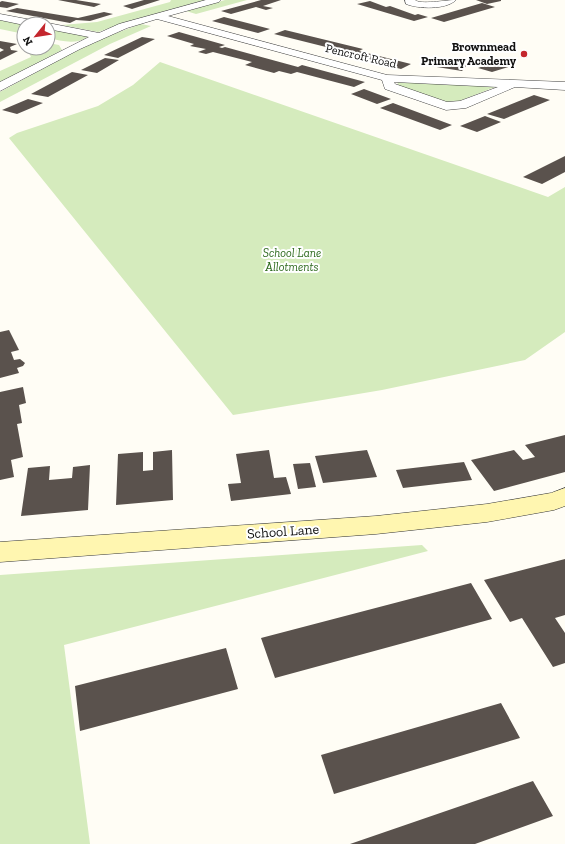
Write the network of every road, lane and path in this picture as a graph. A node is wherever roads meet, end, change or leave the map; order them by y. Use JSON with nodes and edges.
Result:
{"nodes":[{"id":1,"x":216,"y":0,"type":"edge"},
{"id":2,"x":410,"y":0,"type":"edge"},
{"id":3,"x":451,"y":0,"type":"edge"},
{"id":4,"x":156,"y":16,"type":"junction"},
{"id":5,"x":0,"y":17,"type":"edge"},
{"id":6,"x":16,"y":20,"type":"edge"},
{"id":7,"x":56,"y":28,"type":"edge"},
{"id":8,"x":100,"y":36,"type":"junction"},
{"id":9,"x":62,"y":44,"type":"dead end"},
{"id":10,"x":76,"y":47,"type":"junction"},
{"id":11,"x":387,"y":78,"type":"junction"},
{"id":12,"x":517,"y":83,"type":"junction"},
{"id":13,"x":565,"y":86,"type":"edge"},
{"id":14,"x":0,"y":87,"type":"edge"},
{"id":15,"x":565,"y":498,"type":"edge"},
{"id":16,"x":0,"y":552,"type":"edge"}],
"edges":[{"from":1,"to":4,"type":"street"},
{"from":2,"to":3,"type":"street"},
{"from":4,"to":8,"type":"street"},
{"from":4,"to":11,"type":"street","name":"Pencroft Road"},
{"from":5,"to":6,"type":"street"},
{"from":7,"to":8,"type":"street"},
{"from":8,"to":10,"type":"street"},
{"from":9,"to":10,"type":"street"},
{"from":10,"to":14,"type":"street"},
{"from":11,"to":12,"type":"street","name":"Pencroft Road"},
{"from":11,"to":12,"type":"street"},
{"from":12,"to":13,"type":"street","name":"Pencroft Road"},
{"from":15,"to":16,"type":"street","name":"School Lane"}]}
